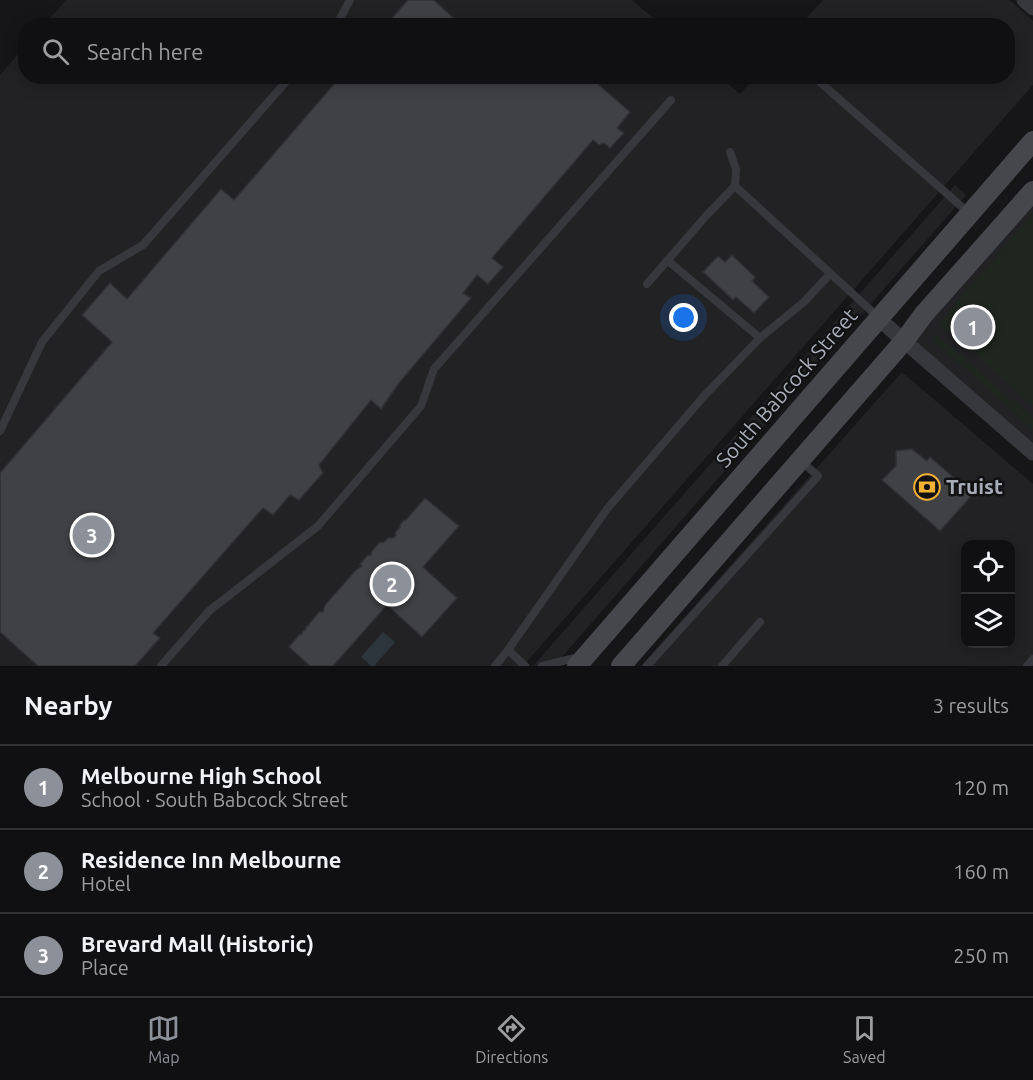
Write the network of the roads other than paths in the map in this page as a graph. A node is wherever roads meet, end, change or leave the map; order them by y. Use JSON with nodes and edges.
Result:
{"nodes":[{"id":1,"x":350,"y":0,"type":"edge"},
{"id":2,"x":1024,"y":0,"type":"edge"},
{"id":3,"x":1033,"y":8,"type":"edge"},
{"id":4,"x":340,"y":18,"type":"edge"},
{"id":5,"x":284,"y":84,"type":"edge"},
{"id":6,"x":822,"y":84,"type":"edge"},
{"id":7,"x":671,"y":100,"type":"dead end"},
{"id":8,"x":1033,"y":141,"type":"edge"},
{"id":9,"x":730,"y":152,"type":"dead end"},
{"id":10,"x":735,"y":186,"type":"junction"},
{"id":11,"x":1033,"y":191,"type":"edge"},
{"id":12,"x":970,"y":214,"type":"junction"},
{"id":13,"x":668,"y":260,"type":"junction"},
{"id":14,"x":830,"y":274,"type":"junction"},
{"id":15,"x":647,"y":284,"type":"dead end"},
{"id":16,"x":879,"y":319,"type":"junction"},
{"id":17,"x":760,"y":338,"type":"junction"},
{"id":18,"x":904,"y":341,"type":"junction"},
{"id":19,"x":0,"y":430,"type":"edge"},
{"id":20,"x":1033,"y":453,"type":"edge"},
{"id":21,"x":800,"y":460,"type":"junction"},
{"id":22,"x":760,"y":622,"type":"dead end"},
{"id":23,"x":508,"y":650,"type":"junction"},
{"id":24,"x":1033,"y":659,"type":"edge"},
{"id":25,"x":581,"y":662,"type":"edge"},
{"id":26,"x":524,"y":665,"type":"edge"},
{"id":27,"x":161,"y":666,"type":"edge"},
{"id":28,"x":495,"y":666,"type":"edge"},
{"id":29,"x":534,"y":666,"type":"edge"},
{"id":30,"x":542,"y":666,"type":"edge"},
{"id":31,"x":621,"y":666,"type":"edge"},
{"id":32,"x":647,"y":666,"type":"edge"},
{"id":33,"x":722,"y":666,"type":"edge"},
{"id":34,"x":1027,"y":666,"type":"edge"}],
"edges":[{"from":1,"to":4,"type":"lane"},
{"from":2,"to":3,"type":"street"},
{"from":5,"to":19,"type":"lane"},
{"from":6,"to":12,"type":"lane"},
{"from":7,"to":27,"type":"lane"},
{"from":8,"to":12,"type":"main road","name":"South Babcock Street"},
{"from":9,"to":10,"type":"lane"},
{"from":10,"to":13,"type":"lane"},
{"from":10,"to":14,"type":"lane"},
{"from":11,"to":18,"type":"main road"},
{"from":12,"to":16,"type":"main road","name":"South Babcock Street"},
{"from":13,"to":15,"type":"lane"},
{"from":13,"to":17,"type":"lane"},
{"from":14,"to":16,"type":"lane"},
{"from":14,"to":17,"type":"lane"},
{"from":16,"to":18,"type":"street"},
{"from":16,"to":25,"type":"main road","name":"South Babcock Street"},
{"from":17,"to":23,"type":"lane"},
{"from":18,"to":20,"type":"street"},
{"from":18,"to":21,"type":"main road"},
{"from":21,"to":31,"type":"main road"},
{"from":21,"to":32,"type":"lane"},
{"from":22,"to":33,"type":"lane"},
{"from":23,"to":26,"type":"lane"},
{"from":23,"to":28,"type":"lane"},
{"from":24,"to":34,"type":"lane"},
{"from":25,"to":30,"type":"lane"},
{"from":26,"to":29,"type":"lane"}]}
